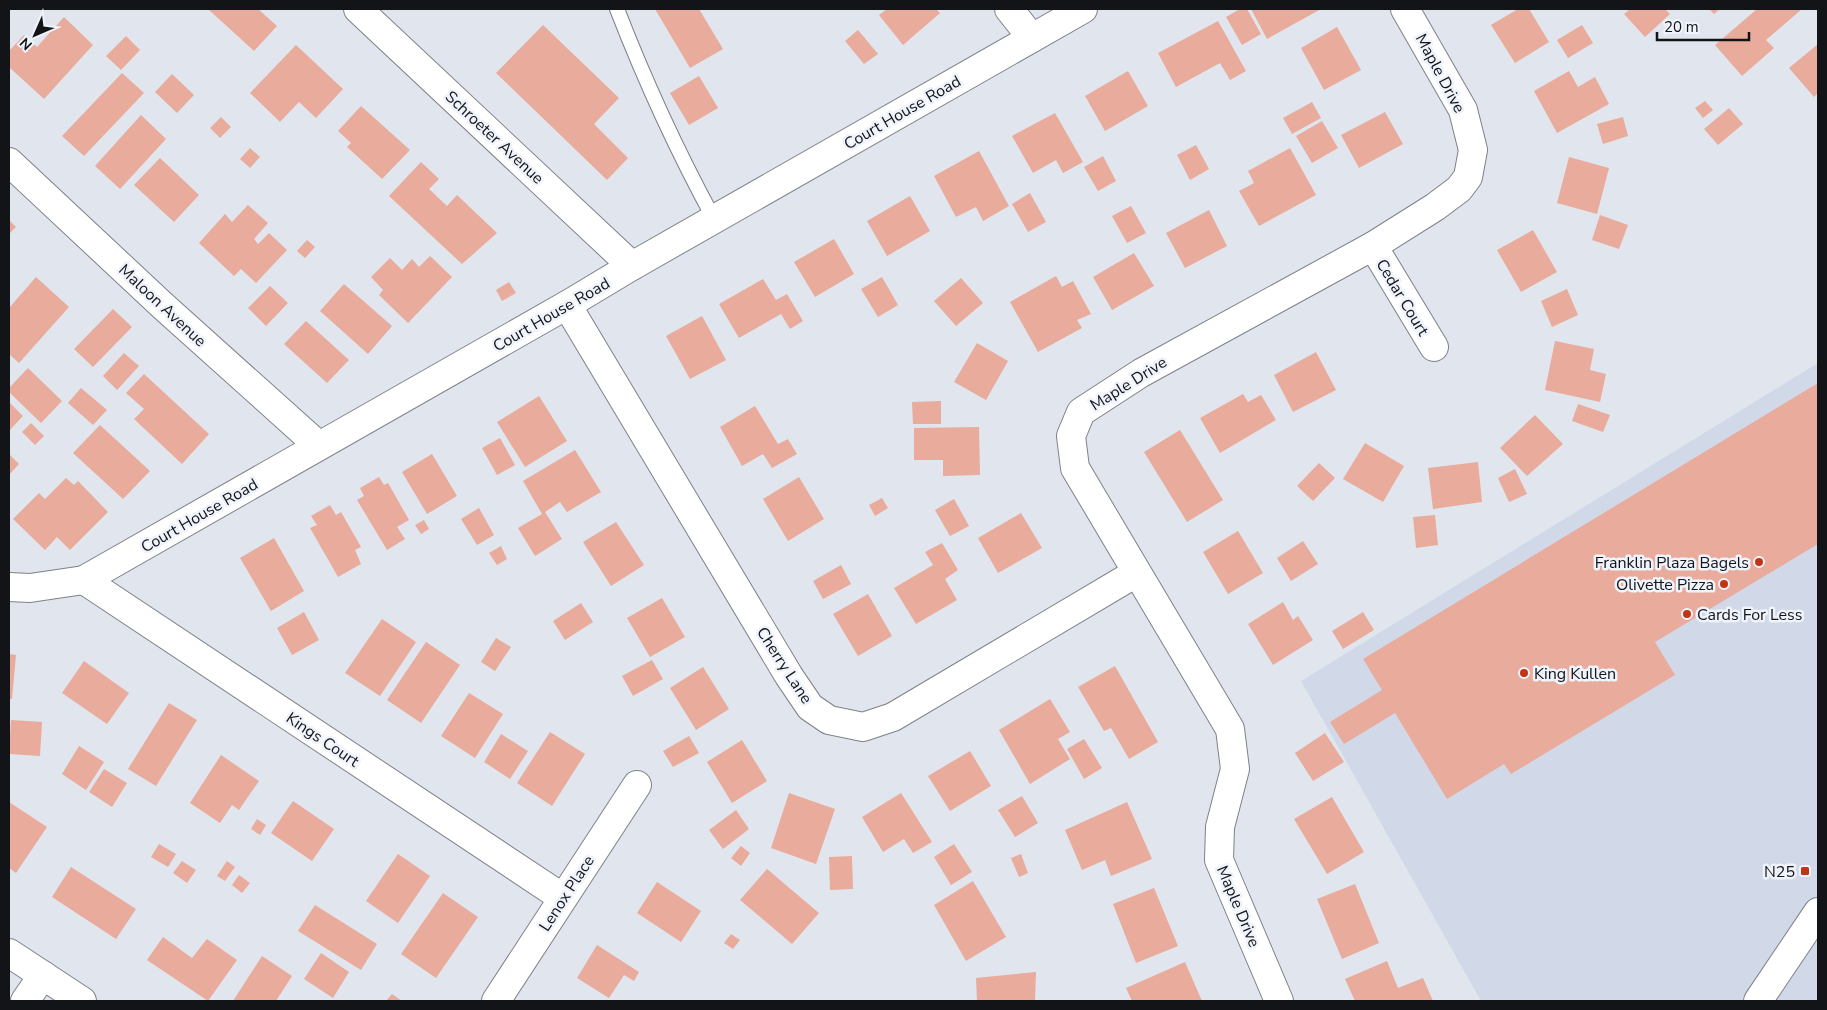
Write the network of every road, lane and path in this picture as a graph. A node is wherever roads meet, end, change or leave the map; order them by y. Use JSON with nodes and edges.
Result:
{"nodes":[{"id":1,"x":358,"y":9,"type":"edge"},
{"id":2,"x":617,"y":9,"type":"edge"},
{"id":3,"x":1009,"y":9,"type":"edge"},
{"id":4,"x":1083,"y":9,"type":"edge"},
{"id":5,"x":1405,"y":9,"type":"edge"},
{"id":6,"x":1032,"y":38,"type":"junction"},
{"id":7,"x":9,"y":162,"type":"edge"},
{"id":8,"x":714,"y":219,"type":"junction"},
{"id":9,"x":1373,"y":246,"type":"junction"},
{"id":10,"x":632,"y":266,"type":"junction"},
{"id":11,"x":566,"y":306,"type":"junction"},
{"id":12,"x":1434,"y":347,"type":"dead end"},
{"id":13,"x":319,"y":446,"type":"junction"},
{"id":14,"x":1136,"y":573,"type":"junction"},
{"id":15,"x":84,"y":580,"type":"junction"},
{"id":16,"x":9,"y":587,"type":"edge"},
{"id":17,"x":637,"y":785,"type":"dead end"},
{"id":18,"x":563,"y":898,"type":"junction"},
{"id":19,"x":1818,"y":912,"type":"edge"},
{"id":20,"x":9,"y":952,"type":"edge"},
{"id":21,"x":43,"y":975,"type":"junction"},
{"id":22,"x":25,"y":1001,"type":"edge"},
{"id":23,"x":82,"y":1001,"type":"edge"},
{"id":24,"x":496,"y":1001,"type":"edge"},
{"id":25,"x":1279,"y":1001,"type":"edge"},
{"id":26,"x":1758,"y":1001,"type":"edge"}],
"edges":[{"from":1,"to":10,"type":"street","name":"Schroeter Avenue"},
{"from":2,"to":8,"type":"lane"},
{"from":3,"to":6,"type":"street"},
{"from":4,"to":6,"type":"street","name":"Court House Road"},
{"from":5,"to":9,"type":"street","name":"Maple Drive"},
{"from":6,"to":8,"type":"street","name":"Court House Road"},
{"from":7,"to":13,"type":"street","name":"Maloon Avenue"},
{"from":8,"to":10,"type":"street","name":"Court House Road"},
{"from":9,"to":12,"type":"street","name":"Cedar Court"},
{"from":9,"to":14,"type":"street","name":"Maple Drive"},
{"from":10,"to":11,"type":"street","name":"Court House Road"},
{"from":11,"to":13,"type":"street","name":"Court House Road"},
{"from":11,"to":14,"type":"street","name":"Cherry Lane"},
{"from":13,"to":15,"type":"street","name":"Court House Road"},
{"from":14,"to":25,"type":"street","name":"Maple Drive"},
{"from":15,"to":16,"type":"street","name":"Court House Road"},
{"from":15,"to":18,"type":"street","name":"Kings Court"},
{"from":17,"to":18,"type":"street","name":"Lenox Place"},
{"from":18,"to":24,"type":"street","name":"Lenox Place"},
{"from":19,"to":26,"type":"street"},
{"from":20,"to":21,"type":"street"},
{"from":21,"to":22,"type":"street"},
{"from":21,"to":23,"type":"street"}]}
